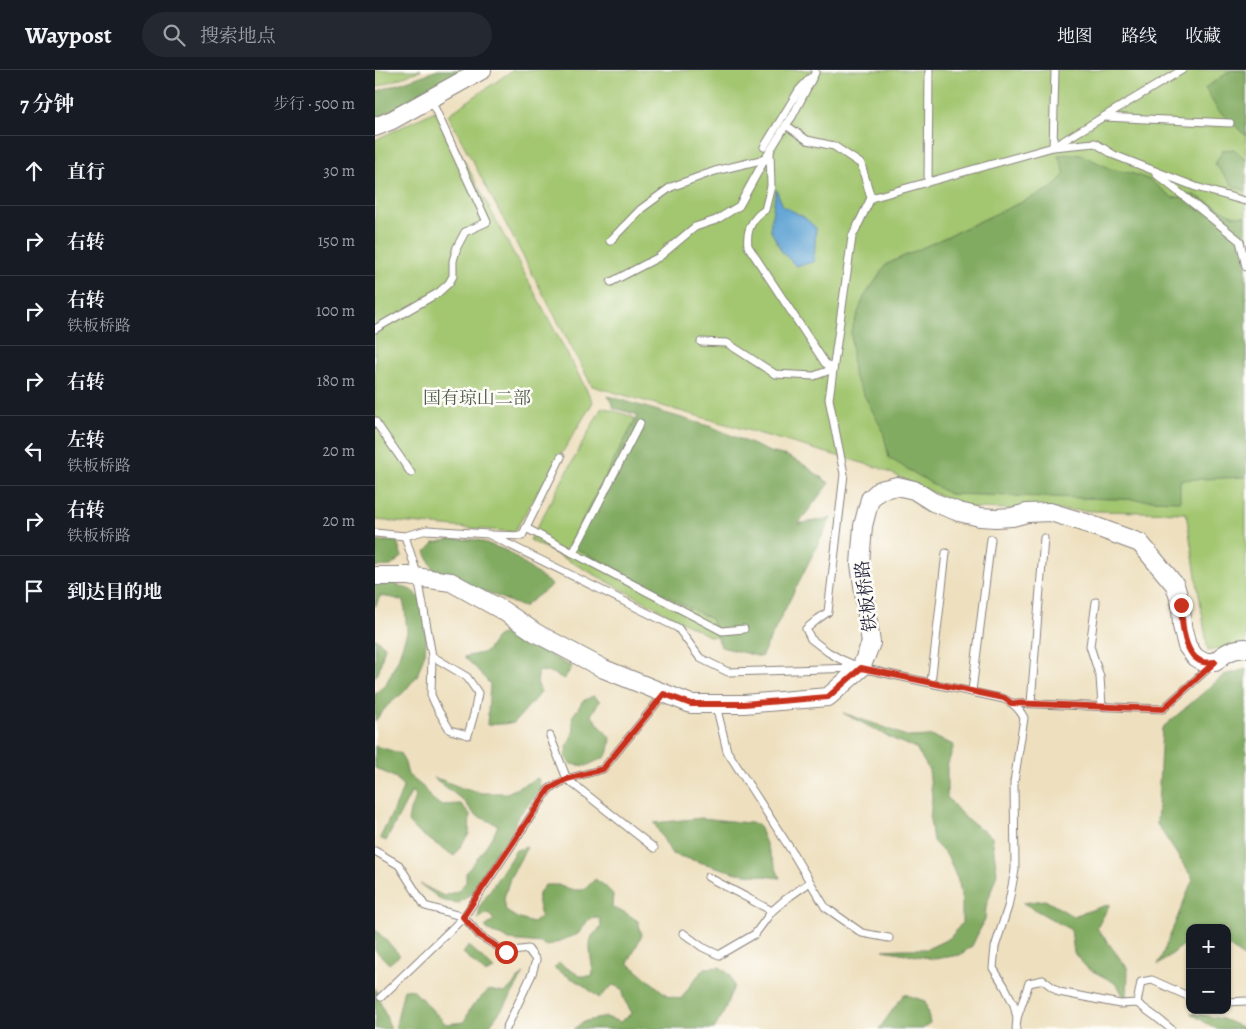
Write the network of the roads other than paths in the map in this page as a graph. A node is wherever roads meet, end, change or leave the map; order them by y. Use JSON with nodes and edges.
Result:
{"nodes":[{"id":1,"x":482,"y":70,"type":"edge"},
{"id":2,"x":929,"y":70,"type":"edge"},
{"id":3,"x":1055,"y":70,"type":"edge"},
{"id":4,"x":1182,"y":70,"type":"edge"},
{"id":5,"x":815,"y":71,"type":"edge"},
{"id":6,"x":430,"y":99,"type":"junction"},
{"id":7,"x":1104,"y":116,"type":"junction"},
{"id":8,"x":1230,"y":123,"type":"dead end"},
{"id":9,"x":786,"y":125,"type":"junction"},
{"id":10,"x":375,"y":127,"type":"edge"},
{"id":11,"x":1053,"y":147,"type":"junction"},
{"id":12,"x":767,"y":149,"type":"junction"},
{"id":13,"x":765,"y":159,"type":"junction"},
{"id":14,"x":1150,"y":170,"type":"junction"},
{"id":15,"x":928,"y":182,"type":"junction"},
{"id":16,"x":871,"y":198,"type":"junction"},
{"id":17,"x":1245,"y":201,"type":"dead end"},
{"id":18,"x":610,"y":242,"type":"dead end"},
{"id":19,"x":1246,"y":267,"type":"edge"},
{"id":20,"x":611,"y":282,"type":"dead end"},
{"id":21,"x":375,"y":329,"type":"edge"},
{"id":22,"x":701,"y":342,"type":"dead end"},
{"id":23,"x":833,"y":369,"type":"junction"},
{"id":24,"x":375,"y":421,"type":"edge"},
{"id":25,"x":640,"y":423,"type":"dead end"},
{"id":26,"x":561,"y":456,"type":"dead end"},
{"id":27,"x":411,"y":473,"type":"dead end"},
{"id":28,"x":526,"y":528,"type":"junction"},
{"id":29,"x":375,"y":533,"type":"edge"},
{"id":30,"x":489,"y":534,"type":"junction"},
{"id":31,"x":405,"y":536,"type":"junction"},
{"id":32,"x":1043,"y":538,"type":"dead end"},
{"id":33,"x":991,"y":539,"type":"dead end"},
{"id":34,"x":573,"y":553,"type":"junction"},
{"id":35,"x":946,"y":553,"type":"dead end"},
{"id":36,"x":375,"y":576,"type":"edge"},
{"id":37,"x":418,"y":577,"type":"junction"},
{"id":38,"x":1096,"y":602,"type":"dead end"},
{"id":39,"x":744,"y":629,"type":"dead end"},
{"id":40,"x":1246,"y":648,"type":"edge"},
{"id":41,"x":432,"y":656,"type":"junction"},
{"id":42,"x":1215,"y":662,"type":"junction"},
{"id":43,"x":861,"y":668,"type":"junction"},
{"id":44,"x":931,"y":683,"type":"junction"},
{"id":45,"x":971,"y":692,"type":"junction"},
{"id":46,"x":664,"y":694,"type":"junction"},
{"id":47,"x":1011,"y":703,"type":"junction"},
{"id":48,"x":1031,"y":703,"type":"junction"},
{"id":49,"x":716,"y":704,"type":"junction"},
{"id":50,"x":1102,"y":706,"type":"junction"},
{"id":51,"x":550,"y":736,"type":"dead end"},
{"id":52,"x":567,"y":779,"type":"junction"},
{"id":53,"x":655,"y":848,"type":"dead end"},
{"id":54,"x":375,"y":851,"type":"edge"},
{"id":55,"x":708,"y":877,"type":"dead end"},
{"id":56,"x":810,"y":882,"type":"junction"},
{"id":57,"x":772,"y":910,"type":"junction"},
{"id":58,"x":463,"y":917,"type":"junction"},
{"id":59,"x":683,"y":934,"type":"dead end"},
{"id":60,"x":889,"y":938,"type":"dead end"},
{"id":61,"x":1186,"y":995,"type":"edge"},
{"id":62,"x":381,"y":997,"type":"dead end"},
{"id":63,"x":1246,"y":1001,"type":"edge"},
{"id":64,"x":1231,"y":1002,"type":"edge"},
{"id":65,"x":1137,"y":1003,"type":"junction"},
{"id":66,"x":1017,"y":1018,"type":"junction"},
{"id":67,"x":506,"y":1029,"type":"edge"},
{"id":68,"x":1016,"y":1029,"type":"edge"},
{"id":69,"x":1171,"y":1029,"type":"edge"}],
"edges":[{"from":1,"to":6,"type":"street"},
{"from":2,"to":15,"type":"lane"},
{"from":3,"to":11,"type":"lane"},
{"from":4,"to":7,"type":"lane"},
{"from":5,"to":9,"type":"lane"},
{"from":5,"to":12,"type":"lane"},
{"from":6,"to":10,"type":"street"},
{"from":6,"to":21,"type":"lane"},
{"from":7,"to":8,"type":"lane"},
{"from":7,"to":11,"type":"lane"},
{"from":9,"to":12,"type":"lane"},
{"from":9,"to":16,"type":"lane"},
{"from":11,"to":14,"type":"lane"},
{"from":11,"to":15,"type":"lane"},
{"from":12,"to":13,"type":"lane"},
{"from":12,"to":23,"type":"lane"},
{"from":13,"to":18,"type":"lane"},
{"from":13,"to":20,"type":"lane"},
{"from":14,"to":17,"type":"lane"},
{"from":14,"to":19,"type":"lane"},
{"from":15,"to":16,"type":"lane"},
{"from":16,"to":23,"type":"lane"},
{"from":22,"to":23,"type":"lane"},
{"from":23,"to":43,"type":"lane"},
{"from":24,"to":27,"type":"lane"},
{"from":25,"to":34,"type":"lane"},
{"from":26,"to":28,"type":"lane"},
{"from":28,"to":30,"type":"lane"},
{"from":28,"to":34,"type":"lane"},
{"from":29,"to":31,"type":"lane"},
{"from":30,"to":31,"type":"lane"},
{"from":30,"to":43,"type":"lane"},
{"from":31,"to":37,"type":"lane"},
{"from":32,"to":48,"type":"lane"},
{"from":33,"to":45,"type":"lane"},
{"from":34,"to":39,"type":"lane"},
{"from":35,"to":44,"type":"lane"},
{"from":36,"to":37,"type":"street","name":"铁板桥路"},
{"from":37,"to":41,"type":"lane"},
{"from":37,"to":46,"type":"street","name":"铁板桥路"},
{"from":38,"to":50,"type":"lane"},
{"from":40,"to":42,"type":"street"},
{"from":41,"to":41,"type":"lane"},
{"from":42,"to":43,"type":"street","name":"铁板桥路"},
{"from":42,"to":50,"type":"lane"},
{"from":43,"to":44,"type":"lane"},
{"from":43,"to":49,"type":"street","name":"铁板桥路"},
{"from":44,"to":45,"type":"lane"},
{"from":45,"to":47,"type":"lane"},
{"from":46,"to":49,"type":"street","name":"铁板桥路"},
{"from":46,"to":52,"type":"lane"},
{"from":47,"to":48,"type":"lane"},
{"from":47,"to":66,"type":"lane"},
{"from":48,"to":50,"type":"lane"},
{"from":49,"to":56,"type":"lane"},
{"from":51,"to":52,"type":"lane"},
{"from":52,"to":53,"type":"lane"},
{"from":52,"to":58,"type":"lane"},
{"from":54,"to":58,"type":"lane"},
{"from":55,"to":57,"type":"lane"},
{"from":56,"to":57,"type":"lane"},
{"from":56,"to":60,"type":"lane"},
{"from":57,"to":59,"type":"lane"},
{"from":58,"to":62,"type":"lane"},
{"from":58,"to":67,"type":"lane"},
{"from":61,"to":65,"type":"lane"},
{"from":63,"to":64,"type":"lane"},
{"from":65,"to":66,"type":"lane"},
{"from":65,"to":69,"type":"lane"},
{"from":66,"to":68,"type":"lane"}]}
